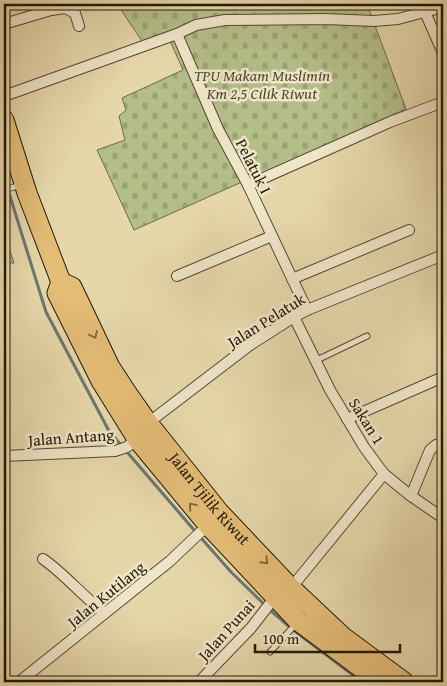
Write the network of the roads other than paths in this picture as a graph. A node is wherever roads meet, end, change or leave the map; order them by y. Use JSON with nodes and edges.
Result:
{"nodes":[{"id":1,"x":443,"y":7,"type":"edge"},
{"id":2,"x":424,"y":8,"type":"edge"},
{"id":3,"x":4,"y":24,"type":"edge"},
{"id":4,"x":79,"y":26,"type":"dead end"},
{"id":5,"x":177,"y":34,"type":"junction"},
{"id":6,"x":443,"y":54,"type":"edge"},
{"id":7,"x":4,"y":96,"type":"edge"},
{"id":8,"x":443,"y":102,"type":"edge"},
{"id":9,"x":4,"y":120,"type":"edge"},
{"id":10,"x":24,"y":184,"type":"junction"},
{"id":11,"x":248,"y":185,"type":"junction"},
{"id":12,"x":4,"y":190,"type":"edge"},
{"id":13,"x":408,"y":230,"type":"dead end"},
{"id":14,"x":272,"y":236,"type":"junction"},
{"id":15,"x":443,"y":255,"type":"edge"},
{"id":16,"x":177,"y":276,"type":"dead end"},
{"id":17,"x":292,"y":279,"type":"junction"},
{"id":18,"x":61,"y":282,"type":"junction"},
{"id":19,"x":308,"y":310,"type":"junction"},
{"id":20,"x":294,"y":317,"type":"junction"},
{"id":21,"x":367,"y":336,"type":"dead end"},
{"id":22,"x":315,"y":362,"type":"junction"},
{"id":23,"x":443,"y":377,"type":"edge"},
{"id":24,"x":347,"y":419,"type":"junction"},
{"id":25,"x":148,"y":424,"type":"junction"},
{"id":26,"x":136,"y":439,"type":"junction"},
{"id":27,"x":443,"y":443,"type":"edge"},
{"id":28,"x":4,"y":456,"type":"edge"},
{"id":29,"x":384,"y":474,"type":"junction"},
{"id":30,"x":411,"y":496,"type":"junction"},
{"id":31,"x":443,"y":518,"type":"edge"},
{"id":32,"x":208,"y":525,"type":"junction"},
{"id":33,"x":43,"y":559,"type":"dead end"},
{"id":34,"x":283,"y":593,"type":"junction"},
{"id":35,"x":105,"y":613,"type":"junction"},
{"id":36,"x":298,"y":621,"type":"junction"},
{"id":37,"x":270,"y":652,"type":"dead end"},
{"id":38,"x":19,"y":682,"type":"edge"},
{"id":39,"x":199,"y":682,"type":"edge"},
{"id":40,"x":380,"y":682,"type":"edge"},
{"id":41,"x":404,"y":682,"type":"edge"}],
"edges":[{"from":1,"to":2,"type":"street"},
{"from":2,"to":5,"type":"street"},
{"from":2,"to":6,"type":"street"},
{"from":3,"to":4,"type":"street"},
{"from":5,"to":7,"type":"street"},
{"from":5,"to":11,"type":"street","name":"Pelatuk I"},
{"from":8,"to":11,"type":"street"},
{"from":9,"to":10,"type":"highway","name":"Jalan Tjilik Riwut"},
{"from":10,"to":12,"type":"lane"},
{"from":10,"to":18,"type":"highway","name":"Jalan Tjilik Riwut"},
{"from":11,"to":14,"type":"street","name":"Pelatuk I"},
{"from":13,"to":17,"type":"street"},
{"from":14,"to":16,"type":"street"},
{"from":14,"to":17,"type":"street","name":"Pelatuk I"},
{"from":15,"to":19,"type":"street","name":"Jalan Pelatuk"},
{"from":17,"to":19,"type":"street","name":"Pelatuk I"},
{"from":18,"to":25,"type":"highway","name":"Jalan Tjilik Riwut","one_way":true},
{"from":18,"to":26,"type":"highway","name":"Jalan Tjilik Riwut"},
{"from":19,"to":20,"type":"street","name":"Jalan Pelatuk"},
{"from":20,"to":22,"type":"street","name":"Sakan 1"},
{"from":20,"to":25,"type":"street","name":"Jalan Pelatuk"},
{"from":21,"to":22,"type":"lane"},
{"from":22,"to":24,"type":"street","name":"Sakan 1"},
{"from":23,"to":24,"type":"street"},
{"from":24,"to":29,"type":"street","name":"Sakan 1"},
{"from":25,"to":26,"type":"street","name":"Jalan Pelatuk"},
{"from":25,"to":34,"type":"highway","name":"Jalan Tjilik Riwut","one_way":true},
{"from":26,"to":28,"type":"street","name":"Jalan Antang"},
{"from":32,"to":26,"type":"highway","name":"Jalan Tjilik Riwut","one_way":true},
{"from":27,"to":30,"type":"street"},
{"from":29,"to":30,"type":"street","name":"Sakan 1"},
{"from":29,"to":34,"type":"street","name":"Jalan Punai"},
{"from":30,"to":31,"type":"street","name":"Sakan 1"},
{"from":32,"to":34,"type":"highway","name":"Jalan Tjilik Riwut"},
{"from":32,"to":35,"type":"street","name":"Jalan Kutilang"},
{"from":33,"to":35,"type":"street"},
{"from":34,"to":36,"type":"highway","name":"Jalan Tjilik Riwut"},
{"from":34,"to":39,"type":"street","name":"Jalan Punai"},
{"from":34,"to":41,"type":"highway","name":"Jalan Tjilik Riwut"},
{"from":35,"to":38,"type":"street","name":"Jalan Kutilang"},
{"from":36,"to":37,"type":"lane"},
{"from":36,"to":40,"type":"highway","name":"Jalan Tjilik Riwut"}]}
